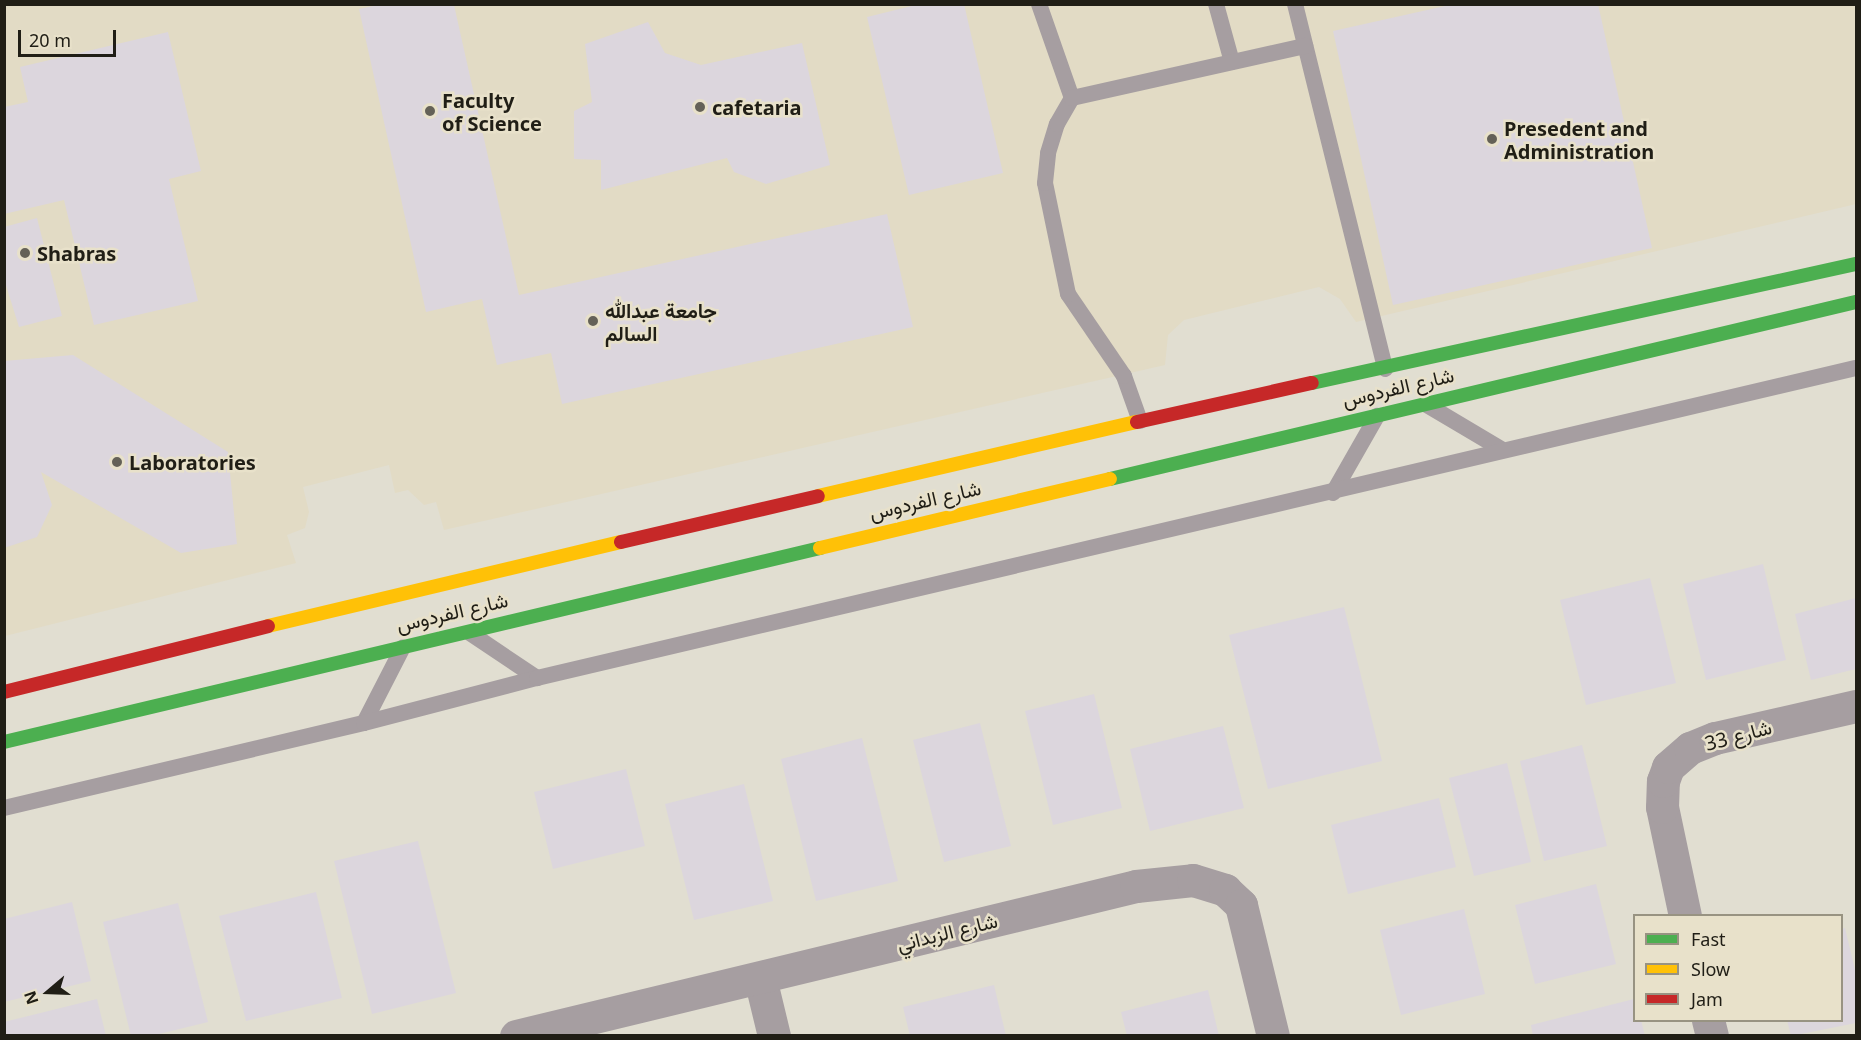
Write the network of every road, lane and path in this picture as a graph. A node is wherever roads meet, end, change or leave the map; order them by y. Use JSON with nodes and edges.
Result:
{"nodes":[{"id":1,"x":1039,"y":4,"type":"edge"},
{"id":2,"x":1216,"y":4,"type":"edge"},
{"id":3,"x":1295,"y":4,"type":"edge"},
{"id":4,"x":1305,"y":46,"type":"junction"},
{"id":5,"x":1232,"y":62,"type":"junction"},
{"id":6,"x":1072,"y":98,"type":"junction"},
{"id":7,"x":1857,"y":264,"type":"edge"},
{"id":8,"x":1857,"y":302,"type":"edge"},
{"id":9,"x":1857,"y":368,"type":"edge"},
{"id":10,"x":1385,"y":369,"type":"junction"},
{"id":11,"x":1423,"y":403,"type":"junction"},
{"id":12,"x":1378,"y":414,"type":"junction"},
{"id":13,"x":1140,"y":421,"type":"junction"},
{"id":14,"x":1501,"y":449,"type":"junction"},
{"id":15,"x":1333,"y":493,"type":"junction"},
{"id":16,"x":466,"y":630,"type":"junction"},
{"id":17,"x":404,"y":645,"type":"junction"},
{"id":18,"x":537,"y":678,"type":"junction"},
{"id":19,"x":4,"y":692,"type":"edge"},
{"id":20,"x":1857,"y":706,"type":"edge"},
{"id":21,"x":364,"y":723,"type":"junction"},
{"id":22,"x":4,"y":742,"type":"edge"},
{"id":23,"x":4,"y":808,"type":"edge"},
{"id":24,"x":1684,"y":914,"type":"edge"},
{"id":25,"x":760,"y":978,"type":"junction"},
{"id":26,"x":516,"y":1035,"type":"edge"},
{"id":27,"x":774,"y":1035,"type":"edge"},
{"id":28,"x":1273,"y":1035,"type":"edge"}],
"edges":[{"from":1,"to":6,"type":"lane"},
{"from":2,"to":5,"type":"lane"},
{"from":3,"to":4,"type":"lane"},
{"from":4,"to":5,"type":"lane"},
{"from":4,"to":10,"type":"lane"},
{"from":5,"to":6,"type":"lane"},
{"from":6,"to":13,"type":"lane"},
{"from":7,"to":10,"type":"street","name":"شارع الفردوس"},
{"from":8,"to":11,"type":"street","name":"شارع الفردوس"},
{"from":9,"to":14,"type":"lane"},
{"from":10,"to":13,"type":"street","name":"شارع الفردوس"},
{"from":11,"to":12,"type":"street","name":"شارع الفردوس"},
{"from":11,"to":14,"type":"lane"},
{"from":12,"to":15,"type":"lane"},
{"from":12,"to":16,"type":"street","name":"شارع الفردوس"},
{"from":13,"to":19,"type":"street","name":"شارع الفردوس"},
{"from":14,"to":15,"type":"lane"},
{"from":15,"to":18,"type":"lane"},
{"from":16,"to":17,"type":"street","name":"شارع الفردوس"},
{"from":16,"to":18,"type":"lane"},
{"from":17,"to":21,"type":"lane"},
{"from":17,"to":22,"type":"street","name":"شارع الفردوس"},
{"from":18,"to":21,"type":"lane"},
{"from":20,"to":24,"type":"street","name":"شارع 33"},
{"from":21,"to":23,"type":"lane"},
{"from":25,"to":26,"type":"street","name":"شارع الزبداني"},
{"from":25,"to":27,"type":"street"},
{"from":25,"to":28,"type":"street","name":"شارع الزبداني"}]}
